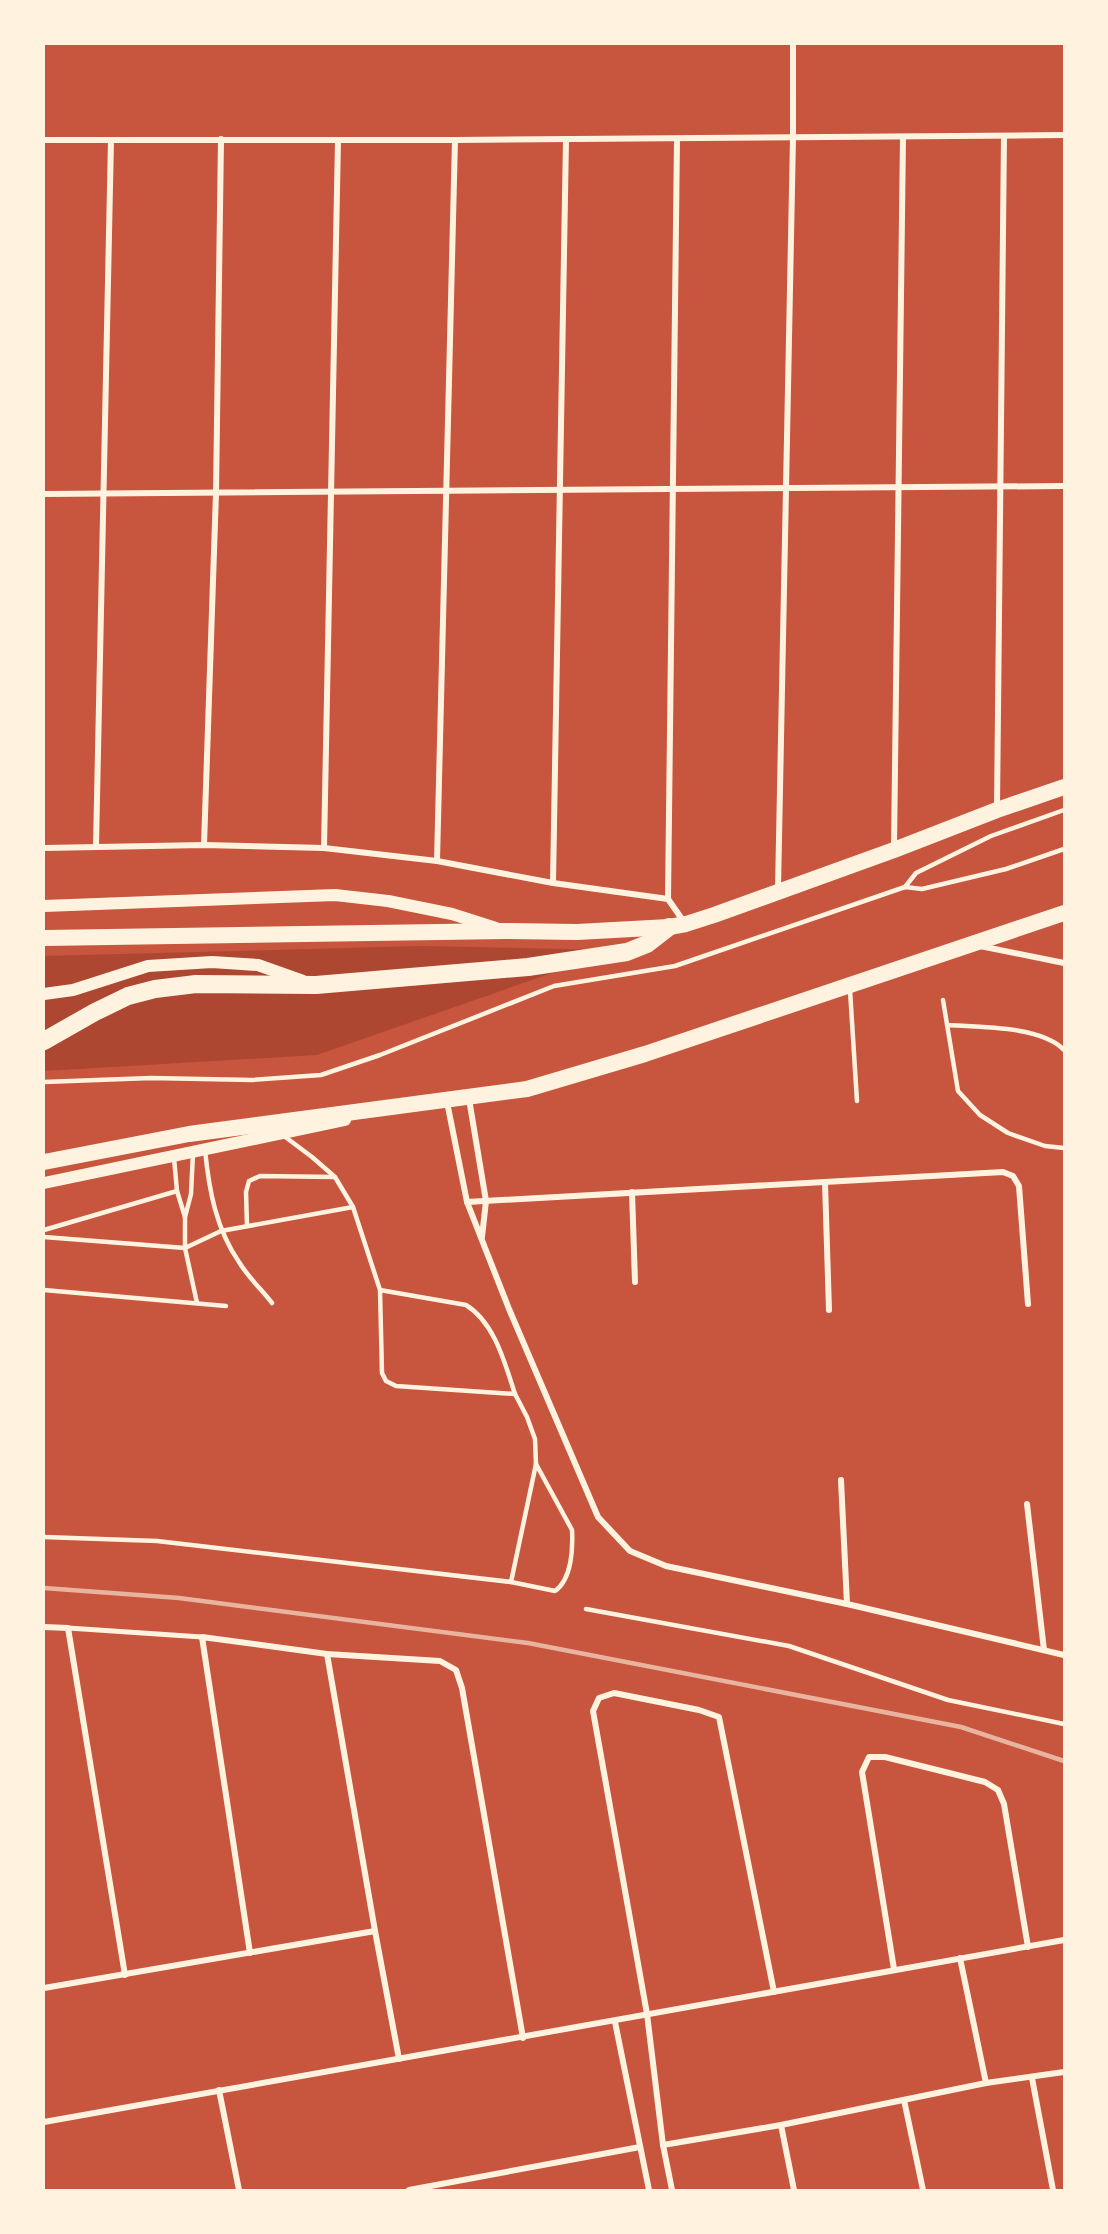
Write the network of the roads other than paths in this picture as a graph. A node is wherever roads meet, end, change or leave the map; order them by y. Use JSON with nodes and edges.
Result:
{"nodes":[{"id":1,"x":793,"y":44,"type":"edge"},
{"id":2,"x":1065,"y":135,"type":"edge"},
{"id":3,"x":1004,"y":136,"type":"junction"},
{"id":4,"x":903,"y":137,"type":"junction"},
{"id":5,"x":793,"y":138,"type":"junction"},
{"id":6,"x":221,"y":139,"type":"junction"},
{"id":7,"x":677,"y":139,"type":"junction"},
{"id":8,"x":44,"y":140,"type":"edge"},
{"id":9,"x":111,"y":140,"type":"junction"},
{"id":10,"x":338,"y":140,"type":"junction"},
{"id":11,"x":455,"y":140,"type":"junction"},
{"id":12,"x":566,"y":140,"type":"junction"},
{"id":13,"x":999,"y":486,"type":"junction"},
{"id":14,"x":1065,"y":486,"type":"edge"},
{"id":15,"x":897,"y":487,"type":"junction"},
{"id":16,"x":785,"y":488,"type":"junction"},
{"id":17,"x":673,"y":489,"type":"junction"},
{"id":18,"x":560,"y":490,"type":"junction"},
{"id":19,"x":446,"y":491,"type":"junction"},
{"id":20,"x":331,"y":492,"type":"junction"},
{"id":21,"x":216,"y":493,"type":"junction"},
{"id":22,"x":44,"y":494,"type":"edge"},
{"id":23,"x":103,"y":494,"type":"junction"},
{"id":24,"x":1065,"y":787,"type":"edge"},
{"id":25,"x":997,"y":810,"type":"junction"},
{"id":26,"x":1065,"y":810,"type":"edge"},
{"id":27,"x":204,"y":844,"type":"junction"},
{"id":28,"x":96,"y":846,"type":"junction"},
{"id":29,"x":44,"y":848,"type":"edge"},
{"id":30,"x":324,"y":848,"type":"junction"},
{"id":31,"x":1065,"y":849,"type":"edge"},
{"id":32,"x":894,"y":850,"type":"junction"},
{"id":33,"x":437,"y":861,"type":"junction"},
{"id":34,"x":553,"y":883,"type":"junction"},
{"id":35,"x":905,"y":887,"type":"junction"},
{"id":36,"x":778,"y":891,"type":"junction"},
{"id":37,"x":668,"y":899,"type":"junction"},
{"id":38,"x":44,"y":906,"type":"edge"},
{"id":39,"x":1064,"y":913,"type":"edge"},
{"id":40,"x":678,"y":926,"type":"junction"},
{"id":41,"x":506,"y":931,"type":"junction"},
{"id":42,"x":44,"y":938,"type":"edge"},
{"id":43,"x":971,"y":944,"type":"junction"},
{"id":44,"x":1065,"y":963,"type":"edge"},
{"id":45,"x":316,"y":985,"type":"junction"},
{"id":46,"x":849,"y":985,"type":"junction"},
{"id":47,"x":44,"y":994,"type":"edge"},
{"id":48,"x":943,"y":1000,"type":"dead end"},
{"id":49,"x":947,"y":1025,"type":"junction"},
{"id":50,"x":44,"y":1041,"type":"edge"},
{"id":51,"x":1065,"y":1050,"type":"edge"},
{"id":52,"x":44,"y":1082,"type":"edge"},
{"id":53,"x":469,"y":1098,"type":"junction"},
{"id":54,"x":447,"y":1101,"type":"junction"},
{"id":55,"x":857,"y":1101,"type":"dead end"},
{"id":56,"x":408,"y":1106,"type":"junction"},
{"id":57,"x":281,"y":1135,"type":"junction"},
{"id":58,"x":1065,"y":1148,"type":"edge"},
{"id":59,"x":199,"y":1152,"type":"junction"},
{"id":60,"x":174,"y":1156,"type":"junction"},
{"id":61,"x":44,"y":1162,"type":"edge"},
{"id":62,"x":335,"y":1177,"type":"junction"},
{"id":63,"x":44,"y":1183,"type":"edge"},
{"id":64,"x":825,"y":1183,"type":"junction"},
{"id":65,"x":177,"y":1191,"type":"junction"},
{"id":66,"x":632,"y":1192,"type":"junction"},
{"id":67,"x":486,"y":1201,"type":"junction"},
{"id":68,"x":467,"y":1203,"type":"junction"},
{"id":69,"x":353,"y":1207,"type":"junction"},
{"id":70,"x":185,"y":1217,"type":"junction"},
{"id":71,"x":247,"y":1226,"type":"junction"},
{"id":72,"x":44,"y":1230,"type":"edge"},
{"id":73,"x":221,"y":1231,"type":"junction"},
{"id":74,"x":44,"y":1237,"type":"edge"},
{"id":75,"x":482,"y":1239,"type":"junction"},
{"id":76,"x":185,"y":1248,"type":"junction"},
{"id":77,"x":635,"y":1282,"type":"dead end"},
{"id":78,"x":44,"y":1290,"type":"edge"},
{"id":79,"x":380,"y":1290,"type":"junction"},
{"id":80,"x":198,"y":1303,"type":"junction"},
{"id":81,"x":272,"y":1303,"type":"dead end"},
{"id":82,"x":1028,"y":1304,"type":"dead end"},
{"id":83,"x":226,"y":1306,"type":"dead end"},
{"id":84,"x":829,"y":1310,"type":"dead end"},
{"id":85,"x":515,"y":1395,"type":"junction"},
{"id":86,"x":536,"y":1464,"type":"junction"},
{"id":87,"x":841,"y":1480,"type":"dead end"},
{"id":88,"x":1027,"y":1504,"type":"dead end"},
{"id":89,"x":44,"y":1537,"type":"edge"},
{"id":90,"x":511,"y":1582,"type":"junction"},
{"id":91,"x":847,"y":1604,"type":"junction"},
{"id":92,"x":586,"y":1609,"type":"dead end"},
{"id":93,"x":44,"y":1627,"type":"edge"},
{"id":94,"x":68,"y":1628,"type":"junction"},
{"id":95,"x":202,"y":1637,"type":"junction"},
{"id":96,"x":1044,"y":1650,"type":"junction"},
{"id":97,"x":327,"y":1654,"type":"junction"},
{"id":98,"x":1065,"y":1655,"type":"edge"},
{"id":99,"x":1065,"y":1724,"type":"edge"},
{"id":100,"x":375,"y":1931,"type":"junction"},
{"id":101,"x":1065,"y":1940,"type":"edge"},
{"id":102,"x":1028,"y":1947,"type":"junction"},
{"id":103,"x":250,"y":1953,"type":"junction"},
{"id":104,"x":960,"y":1958,"type":"junction"},
{"id":105,"x":894,"y":1969,"type":"junction"},
{"id":106,"x":125,"y":1975,"type":"junction"},
{"id":107,"x":44,"y":1988,"type":"edge"},
{"id":108,"x":774,"y":1992,"type":"junction"},
{"id":109,"x":647,"y":2014,"type":"junction"},
{"id":110,"x":615,"y":2022,"type":"junction"},
{"id":111,"x":523,"y":2038,"type":"junction"},
{"id":112,"x":399,"y":2059,"type":"junction"},
{"id":113,"x":1065,"y":2072,"type":"edge"},
{"id":114,"x":1032,"y":2078,"type":"junction"},
{"id":115,"x":986,"y":2083,"type":"junction"},
{"id":116,"x":219,"y":2090,"type":"junction"},
{"id":117,"x":904,"y":2100,"type":"junction"},
{"id":118,"x":44,"y":2122,"type":"edge"},
{"id":119,"x":781,"y":2125,"type":"junction"},
{"id":120,"x":663,"y":2145,"type":"junction"},
{"id":121,"x":640,"y":2147,"type":"junction"},
{"id":122,"x":239,"y":2190,"type":"edge"},
{"id":123,"x":410,"y":2190,"type":"edge"},
{"id":124,"x":649,"y":2190,"type":"edge"},
{"id":125,"x":672,"y":2190,"type":"edge"},
{"id":126,"x":794,"y":2190,"type":"edge"},
{"id":127,"x":923,"y":2190,"type":"edge"},
{"id":128,"x":1053,"y":2190,"type":"edge"}],
"edges":[{"from":1,"to":5,"type":"street"},
{"from":2,"to":3,"type":"street"},
{"from":3,"to":4,"type":"street"},
{"from":3,"to":13,"type":"street"},
{"from":4,"to":5,"type":"street"},
{"from":4,"to":15,"type":"street"},
{"from":5,"to":7,"type":"street"},
{"from":5,"to":16,"type":"street"},
{"from":6,"to":9,"type":"street"},
{"from":6,"to":10,"type":"street"},
{"from":6,"to":21,"type":"street"},
{"from":7,"to":12,"type":"street"},
{"from":7,"to":17,"type":"street"},
{"from":8,"to":9,"type":"street"},
{"from":9,"to":23,"type":"street"},
{"from":10,"to":11,"type":"street"},
{"from":10,"to":20,"type":"street"},
{"from":11,"to":12,"type":"street"},
{"from":11,"to":19,"type":"street"},
{"from":12,"to":18,"type":"street"},
{"from":13,"to":14,"type":"street"},
{"from":13,"to":15,"type":"street"},
{"from":13,"to":25,"type":"street"},
{"from":15,"to":16,"type":"street"},
{"from":15,"to":32,"type":"street"},
{"from":16,"to":17,"type":"street"},
{"from":16,"to":36,"type":"street"},
{"from":17,"to":18,"type":"street"},
{"from":17,"to":37,"type":"street"},
{"from":18,"to":19,"type":"street"},
{"from":18,"to":34,"type":"street"},
{"from":19,"to":20,"type":"street"},
{"from":19,"to":33,"type":"street"},
{"from":20,"to":21,"type":"street"},
{"from":20,"to":30,"type":"street"},
{"from":21,"to":23,"type":"street"},
{"from":21,"to":27,"type":"street"},
{"from":22,"to":23,"type":"street"},
{"from":23,"to":28,"type":"street"},
{"from":24,"to":25,"type":"highway"},
{"from":25,"to":32,"type":"highway"},
{"from":26,"to":35,"type":"lane"},
{"from":27,"to":28,"type":"street"},
{"from":27,"to":30,"type":"street"},
{"from":28,"to":29,"type":"street"},
{"from":30,"to":33,"type":"street"},
{"from":31,"to":35,"type":"lane"},
{"from":32,"to":36,"type":"highway"},
{"from":33,"to":34,"type":"street"},
{"from":34,"to":37,"type":"street"},
{"from":35,"to":52,"type":"lane"},
{"from":36,"to":40,"type":"highway"},
{"from":37,"to":40,"type":"street"},
{"from":38,"to":41,"type":"main road"},
{"from":39,"to":43,"type":"highway"},
{"from":40,"to":41,"type":"highway"},
{"from":40,"to":45,"type":"highway"},
{"from":41,"to":42,"type":"highway"},
{"from":43,"to":44,"type":"street"},
{"from":43,"to":46,"type":"highway"},
{"from":45,"to":47,"type":"main road"},
{"from":45,"to":50,"type":"highway"},
{"from":46,"to":53,"type":"highway"},
{"from":46,"to":55,"type":"lane"},
{"from":48,"to":49,"type":"lane"},
{"from":49,"to":51,"type":"lane"},
{"from":49,"to":58,"type":"lane"},
{"from":53,"to":54,"type":"highway"},
{"from":53,"to":67,"type":"street"},
{"from":54,"to":56,"type":"highway"},
{"from":54,"to":68,"type":"street"},
{"from":56,"to":57,"type":"main road"},
{"from":56,"to":61,"type":"highway"},
{"from":57,"to":59,"type":"main road"},
{"from":57,"to":62,"type":"lane"},
{"from":59,"to":60,"type":"main road"},
{"from":59,"to":70,"type":"lane"},
{"from":59,"to":73,"type":"lane"},
{"from":60,"to":63,"type":"main road"},
{"from":60,"to":65,"type":"lane"},
{"from":62,"to":69,"type":"lane"},
{"from":62,"to":71,"type":"lane"},
{"from":64,"to":66,"type":"street"},
{"from":64,"to":82,"type":"street"},
{"from":64,"to":84,"type":"street"},
{"from":65,"to":70,"type":"lane"},
{"from":65,"to":72,"type":"lane"},
{"from":66,"to":67,"type":"street"},
{"from":66,"to":77,"type":"street"},
{"from":67,"to":68,"type":"street"},
{"from":67,"to":75,"type":"street"},
{"from":68,"to":75,"type":"street"},
{"from":69,"to":71,"type":"lane"},
{"from":69,"to":79,"type":"lane"},
{"from":70,"to":76,"type":"lane"},
{"from":71,"to":73,"type":"lane"},
{"from":73,"to":76,"type":"lane"},
{"from":73,"to":81,"type":"lane"},
{"from":74,"to":76,"type":"lane"},
{"from":75,"to":91,"type":"street"},
{"from":76,"to":80,"type":"lane"},
{"from":78,"to":80,"type":"lane"},
{"from":79,"to":85,"type":"lane"},
{"from":79,"to":85,"type":"lane"},
{"from":80,"to":83,"type":"lane"},
{"from":85,"to":86,"type":"lane"},
{"from":86,"to":90,"type":"lane"},
{"from":86,"to":90,"type":"lane"},
{"from":87,"to":91,"type":"street"},
{"from":88,"to":96,"type":"street"},
{"from":89,"to":90,"type":"lane"},
{"from":91,"to":96,"type":"street"},
{"from":92,"to":99,"type":"lane"},
{"from":93,"to":94,"type":"street"},
{"from":94,"to":95,"type":"street"},
{"from":94,"to":106,"type":"street"},
{"from":95,"to":97,"type":"street"},
{"from":95,"to":103,"type":"street"},
{"from":96,"to":98,"type":"street"},
{"from":97,"to":100,"type":"street"},
{"from":97,"to":111,"type":"street"},
{"from":100,"to":103,"type":"street"},
{"from":100,"to":112,"type":"street"},
{"from":101,"to":102,"type":"street"},
{"from":102,"to":104,"type":"street"},
{"from":102,"to":105,"type":"street"},
{"from":103,"to":106,"type":"street"},
{"from":104,"to":105,"type":"street"},
{"from":104,"to":115,"type":"street"},
{"from":105,"to":108,"type":"street"},
{"from":106,"to":107,"type":"street"},
{"from":108,"to":109,"type":"street"},
{"from":108,"to":109,"type":"street"},
{"from":109,"to":110,"type":"street"},
{"from":109,"to":120,"type":"street"},
{"from":110,"to":111,"type":"street"},
{"from":110,"to":121,"type":"street"},
{"from":111,"to":112,"type":"street"},
{"from":112,"to":116,"type":"street"},
{"from":113,"to":114,"type":"street"},
{"from":114,"to":115,"type":"street"},
{"from":114,"to":128,"type":"street"},
{"from":115,"to":117,"type":"street"},
{"from":116,"to":118,"type":"street"},
{"from":116,"to":122,"type":"street"},
{"from":117,"to":119,"type":"street"},
{"from":117,"to":127,"type":"street"},
{"from":119,"to":120,"type":"street"},
{"from":119,"to":126,"type":"street"},
{"from":120,"to":125,"type":"street"},
{"from":121,"to":123,"type":"street"},
{"from":121,"to":124,"type":"street"}]}
